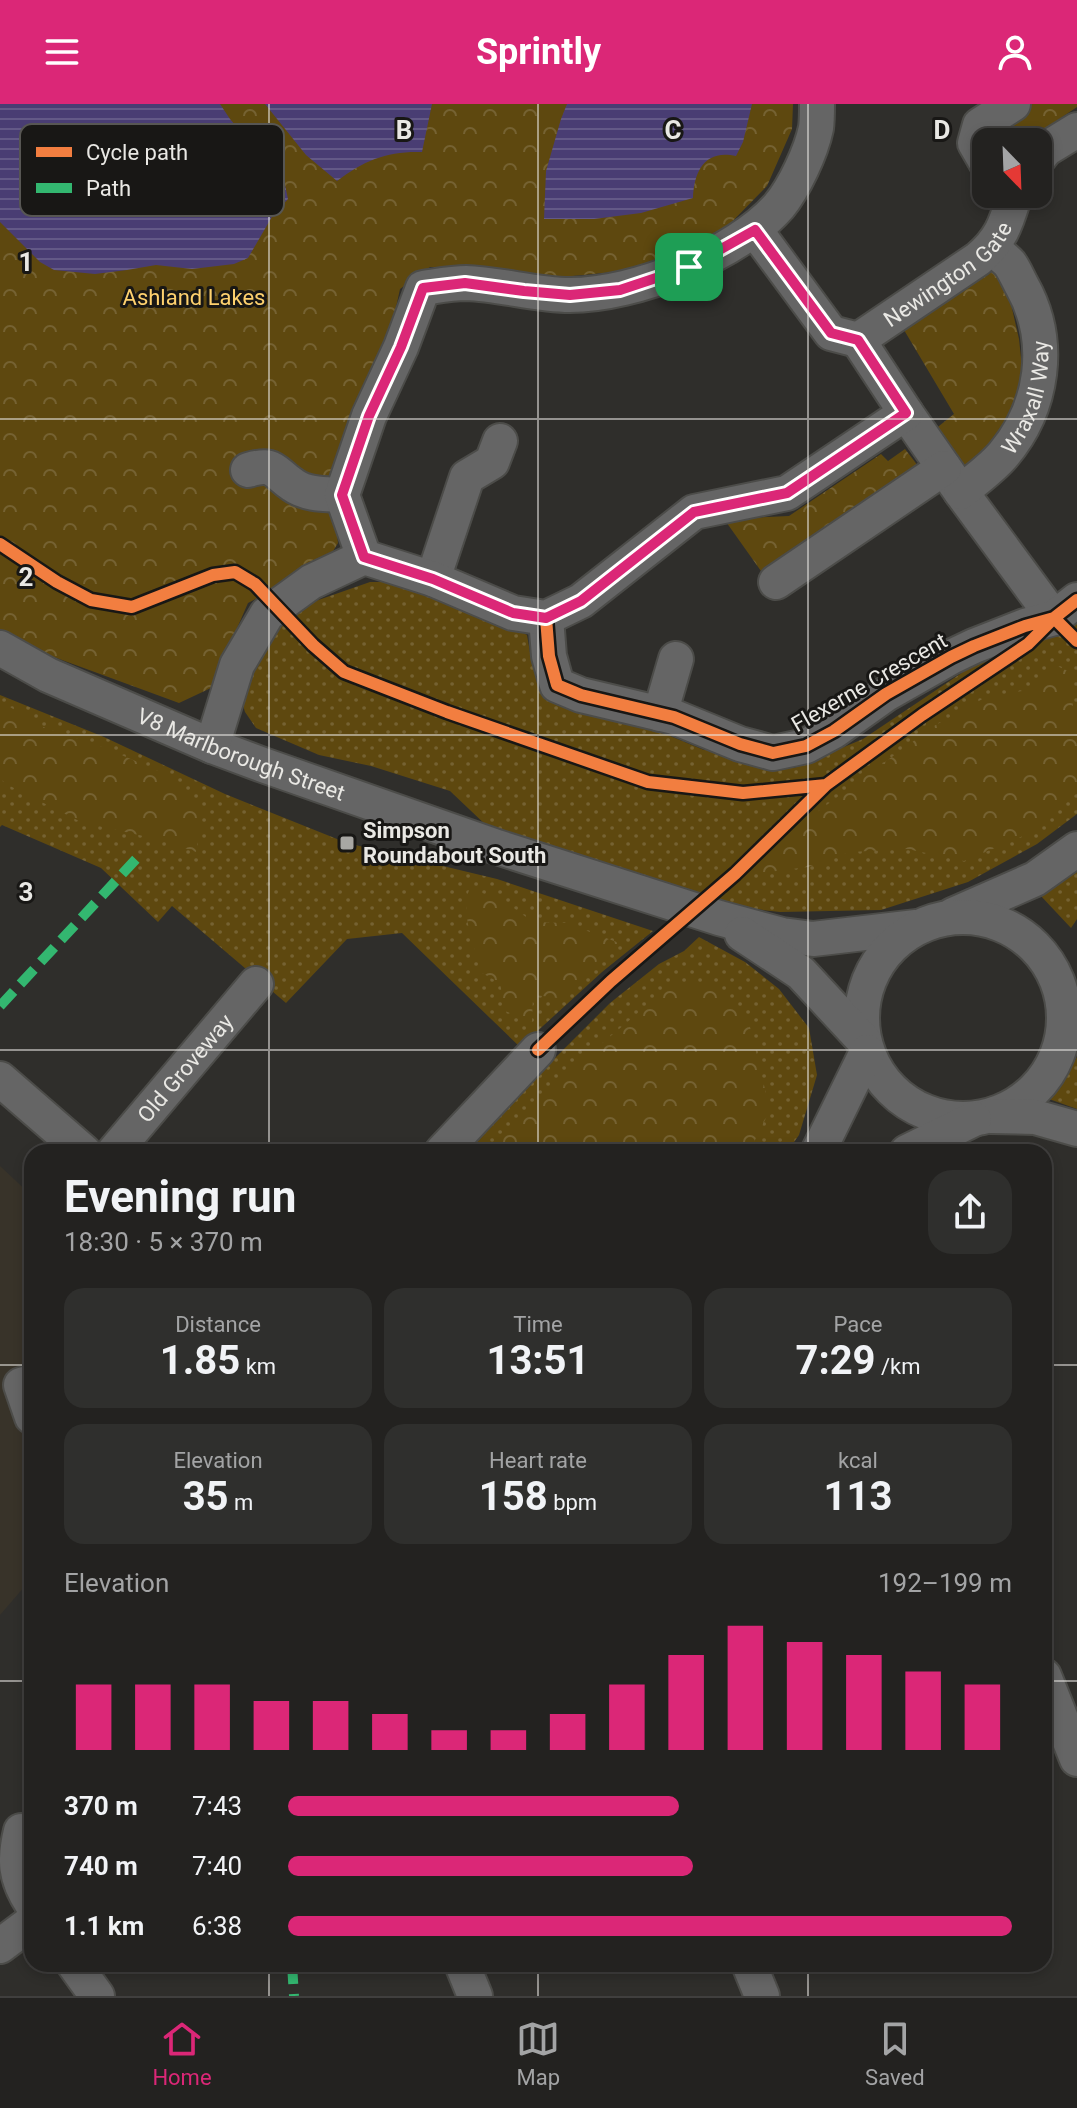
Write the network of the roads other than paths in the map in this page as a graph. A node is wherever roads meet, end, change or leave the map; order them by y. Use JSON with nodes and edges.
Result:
{"nodes":[{"id":1,"x":817,"y":104,"type":"edge"},
{"id":2,"x":1013,"y":104,"type":"edge"},
{"id":3,"x":979,"y":128,"type":"edge"},
{"id":4,"x":1077,"y":130,"type":"edge"},
{"id":5,"x":1052,"y":145,"type":"edge"},
{"id":6,"x":1011,"y":208,"type":"edge"},
{"id":7,"x":755,"y":230,"type":"junction"},
{"id":8,"x":991,"y":248,"type":"junction"},
{"id":9,"x":858,"y":340,"type":"junction"},
{"id":10,"x":906,"y":413,"type":"junction"},
{"id":11,"x":500,"y":441,"type":"dead end"},
{"id":12,"x":248,"y":470,"type":"dead end"},
{"id":13,"x":952,"y":480,"type":"junction"},
{"id":14,"x":342,"y":495,"type":"junction"},
{"id":15,"x":364,"y":557,"type":"junction"},
{"id":16,"x":433,"y":579,"type":"junction"},
{"id":17,"x":776,"y":582,"type":"dead end"},
{"id":18,"x":1065,"y":609,"type":"edge"},
{"id":19,"x":546,"y":618,"type":"junction"},
{"id":20,"x":0,"y":648,"type":"edge"},
{"id":21,"x":676,"y":659,"type":"dead end"},
{"id":22,"x":660,"y":714,"type":"junction"},
{"id":23,"x":212,"y":746,"type":"junction"},
{"id":24,"x":1077,"y":849,"type":"edge"},
{"id":25,"x":719,"y":918,"type":"junction"},
{"id":26,"x":931,"y":923,"type":"junction"},
{"id":27,"x":1077,"y":961,"type":"edge"},
{"id":28,"x":256,"y":984,"type":"dead end"},
{"id":29,"x":1068,"y":1005,"type":"edge"},
{"id":30,"x":865,"y":1046,"type":"junction"},
{"id":31,"x":538,"y":1050,"type":"dead end"},
{"id":32,"x":0,"y":1079,"type":"edge"},
{"id":33,"x":981,"y":1118,"type":"junction"},
{"id":34,"x":1077,"y":1129,"type":"edge"},
{"id":35,"x":75,"y":1144,"type":"edge"},
{"id":36,"x":121,"y":1144,"type":"edge"},
{"id":37,"x":450,"y":1144,"type":"edge"},
{"id":38,"x":822,"y":1144,"type":"edge"},
{"id":39,"x":924,"y":1144,"type":"edge"},
{"id":40,"x":1052,"y":1696,"type":"edge"},
{"id":41,"x":1077,"y":1759,"type":"edge"},
{"id":42,"x":18,"y":1835,"type":"edge"},
{"id":43,"x":23,"y":1904,"type":"edge"},
{"id":44,"x":0,"y":1946,"type":"edge"},
{"id":45,"x":80,"y":1972,"type":"edge"},
{"id":46,"x":98,"y":1972,"type":"edge"},
{"id":47,"x":465,"y":1972,"type":"edge"},
{"id":48,"x":752,"y":1972,"type":"edge"},
{"id":49,"x":97,"y":1996,"type":"edge"},
{"id":50,"x":475,"y":1996,"type":"edge"},
{"id":51,"x":762,"y":1996,"type":"edge"}],
"edges":[{"from":1,"to":7,"type":"street"},
{"from":2,"to":3,"type":"street"},
{"from":4,"to":5,"type":"street"},
{"from":6,"to":8,"type":"street","name":"Newington Gate"},
{"from":7,"to":9,"type":"street"},
{"from":7,"to":14,"type":"street"},
{"from":8,"to":9,"type":"street","name":"Newington Gate"},
{"from":8,"to":13,"type":"street","name":"Wraxall Way"},
{"from":9,"to":10,"type":"street","name":"Newington Gate"},
{"from":10,"to":13,"type":"street"},
{"from":10,"to":19,"type":"street"},
{"from":11,"to":16,"type":"street"},
{"from":12,"to":14,"type":"street"},
{"from":13,"to":17,"type":"street","name":"Wraxall Way"},
{"from":13,"to":18,"type":"street"},
{"from":14,"to":15,"type":"street"},
{"from":15,"to":16,"type":"street"},
{"from":15,"to":23,"type":"street"},
{"from":16,"to":19,"type":"street"},
{"from":18,"to":22,"type":"street","name":"Flexerne Crescent"},
{"from":19,"to":22,"type":"street","name":"Flexerne Crescent"},
{"from":20,"to":23,"type":"street","name":"V8 Marlborough Street"},
{"from":21,"to":22,"type":"street"},
{"from":23,"to":25,"type":"street","name":"V8 Marlborough Street"},
{"from":24,"to":26,"type":"street"},
{"from":25,"to":26,"type":"street","name":"V8 Marlborough Street"},
{"from":25,"to":30,"type":"street","name":"V8 Marlborough Street"},
{"from":26,"to":29,"type":"street"},
{"from":26,"to":30,"type":"street"},
{"from":27,"to":29,"type":"street"},
{"from":28,"to":36,"type":"street","name":"Old Groveway"},
{"from":29,"to":33,"type":"street"},
{"from":30,"to":33,"type":"street"},
{"from":30,"to":38,"type":"street"},
{"from":31,"to":37,"type":"street"},
{"from":32,"to":35,"type":"street"},
{"from":33,"to":34,"type":"street"},
{"from":33,"to":39,"type":"street"},
{"from":40,"to":41,"type":"street"},
{"from":42,"to":43,"type":"street"},
{"from":43,"to":44,"type":"street"},
{"from":45,"to":49,"type":"street"},
{"from":46,"to":49,"type":"street"},
{"from":47,"to":50,"type":"street"},
{"from":48,"to":51,"type":"street"}]}
